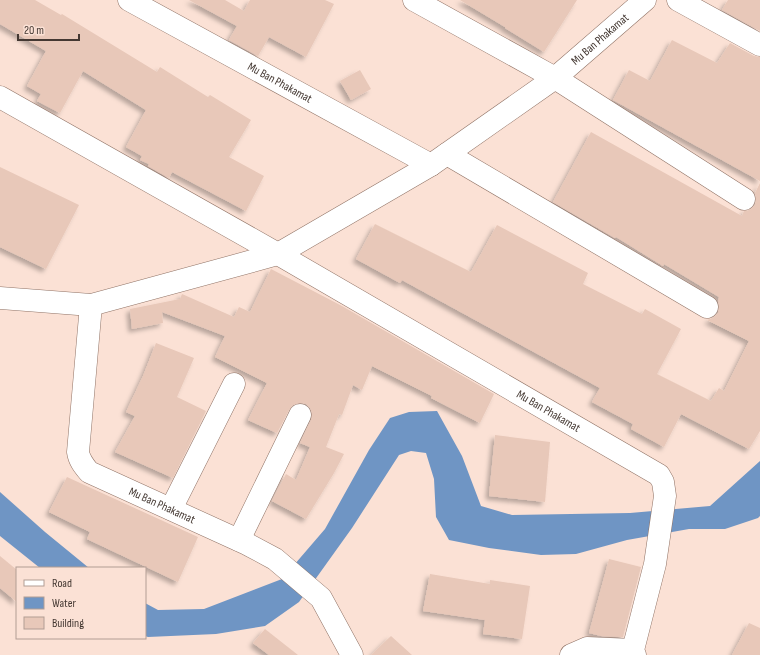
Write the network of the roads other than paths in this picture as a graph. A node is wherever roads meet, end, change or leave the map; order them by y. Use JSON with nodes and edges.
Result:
{"nodes":[{"id":1,"x":129,"y":0,"type":"edge"},
{"id":2,"x":414,"y":0,"type":"edge"},
{"id":3,"x":645,"y":0,"type":"edge"},
{"id":4,"x":678,"y":0,"type":"edge"},
{"id":5,"x":760,"y":45,"type":"edge"},
{"id":6,"x":555,"y":78,"type":"junction"},
{"id":7,"x":0,"y":97,"type":"edge"},
{"id":8,"x":439,"y":159,"type":"junction"},
{"id":9,"x":744,"y":199,"type":"dead end"},
{"id":10,"x":278,"y":254,"type":"junction"},
{"id":11,"x":0,"y":298,"type":"edge"},
{"id":12,"x":91,"y":305,"type":"junction"},
{"id":13,"x":707,"y":307,"type":"dead end"},
{"id":14,"x":234,"y":384,"type":"dead end"},
{"id":15,"x":300,"y":415,"type":"dead end"},
{"id":16,"x":171,"y":509,"type":"junction"},
{"id":17,"x":239,"y":540,"type":"junction"},
{"id":18,"x":634,"y":652,"type":"edge"},
{"id":19,"x":352,"y":655,"type":"edge"},
{"id":20,"x":571,"y":655,"type":"edge"}],
"edges":[{"from":1,"to":8,"type":"street","name":"Mu Ban Phakamat"},
{"from":2,"to":6,"type":"street"},
{"from":3,"to":6,"type":"street","name":"Mu Ban Phakamat"},
{"from":4,"to":5,"type":"street"},
{"from":6,"to":8,"type":"street","name":"Mu Ban Phakamat"},
{"from":6,"to":9,"type":"street"},
{"from":7,"to":10,"type":"street","name":"Mu Ban Phakamat"},
{"from":8,"to":10,"type":"street","name":"Mu Ban Phakamat"},
{"from":8,"to":13,"type":"street"},
{"from":10,"to":12,"type":"street","name":"Mu Ban Phakamat"},
{"from":10,"to":18,"type":"street","name":"Mu Ban Phakamat"},
{"from":11,"to":12,"type":"street","name":"Mu Ban Phakamat"},
{"from":12,"to":16,"type":"street","name":"Mu Ban Phakamat"},
{"from":14,"to":16,"type":"street"},
{"from":15,"to":17,"type":"street"},
{"from":16,"to":17,"type":"street","name":"Mu Ban Phakamat"},
{"from":17,"to":19,"type":"street","name":"Mu Ban Phakamat"},
{"from":18,"to":20,"type":"street"}]}
